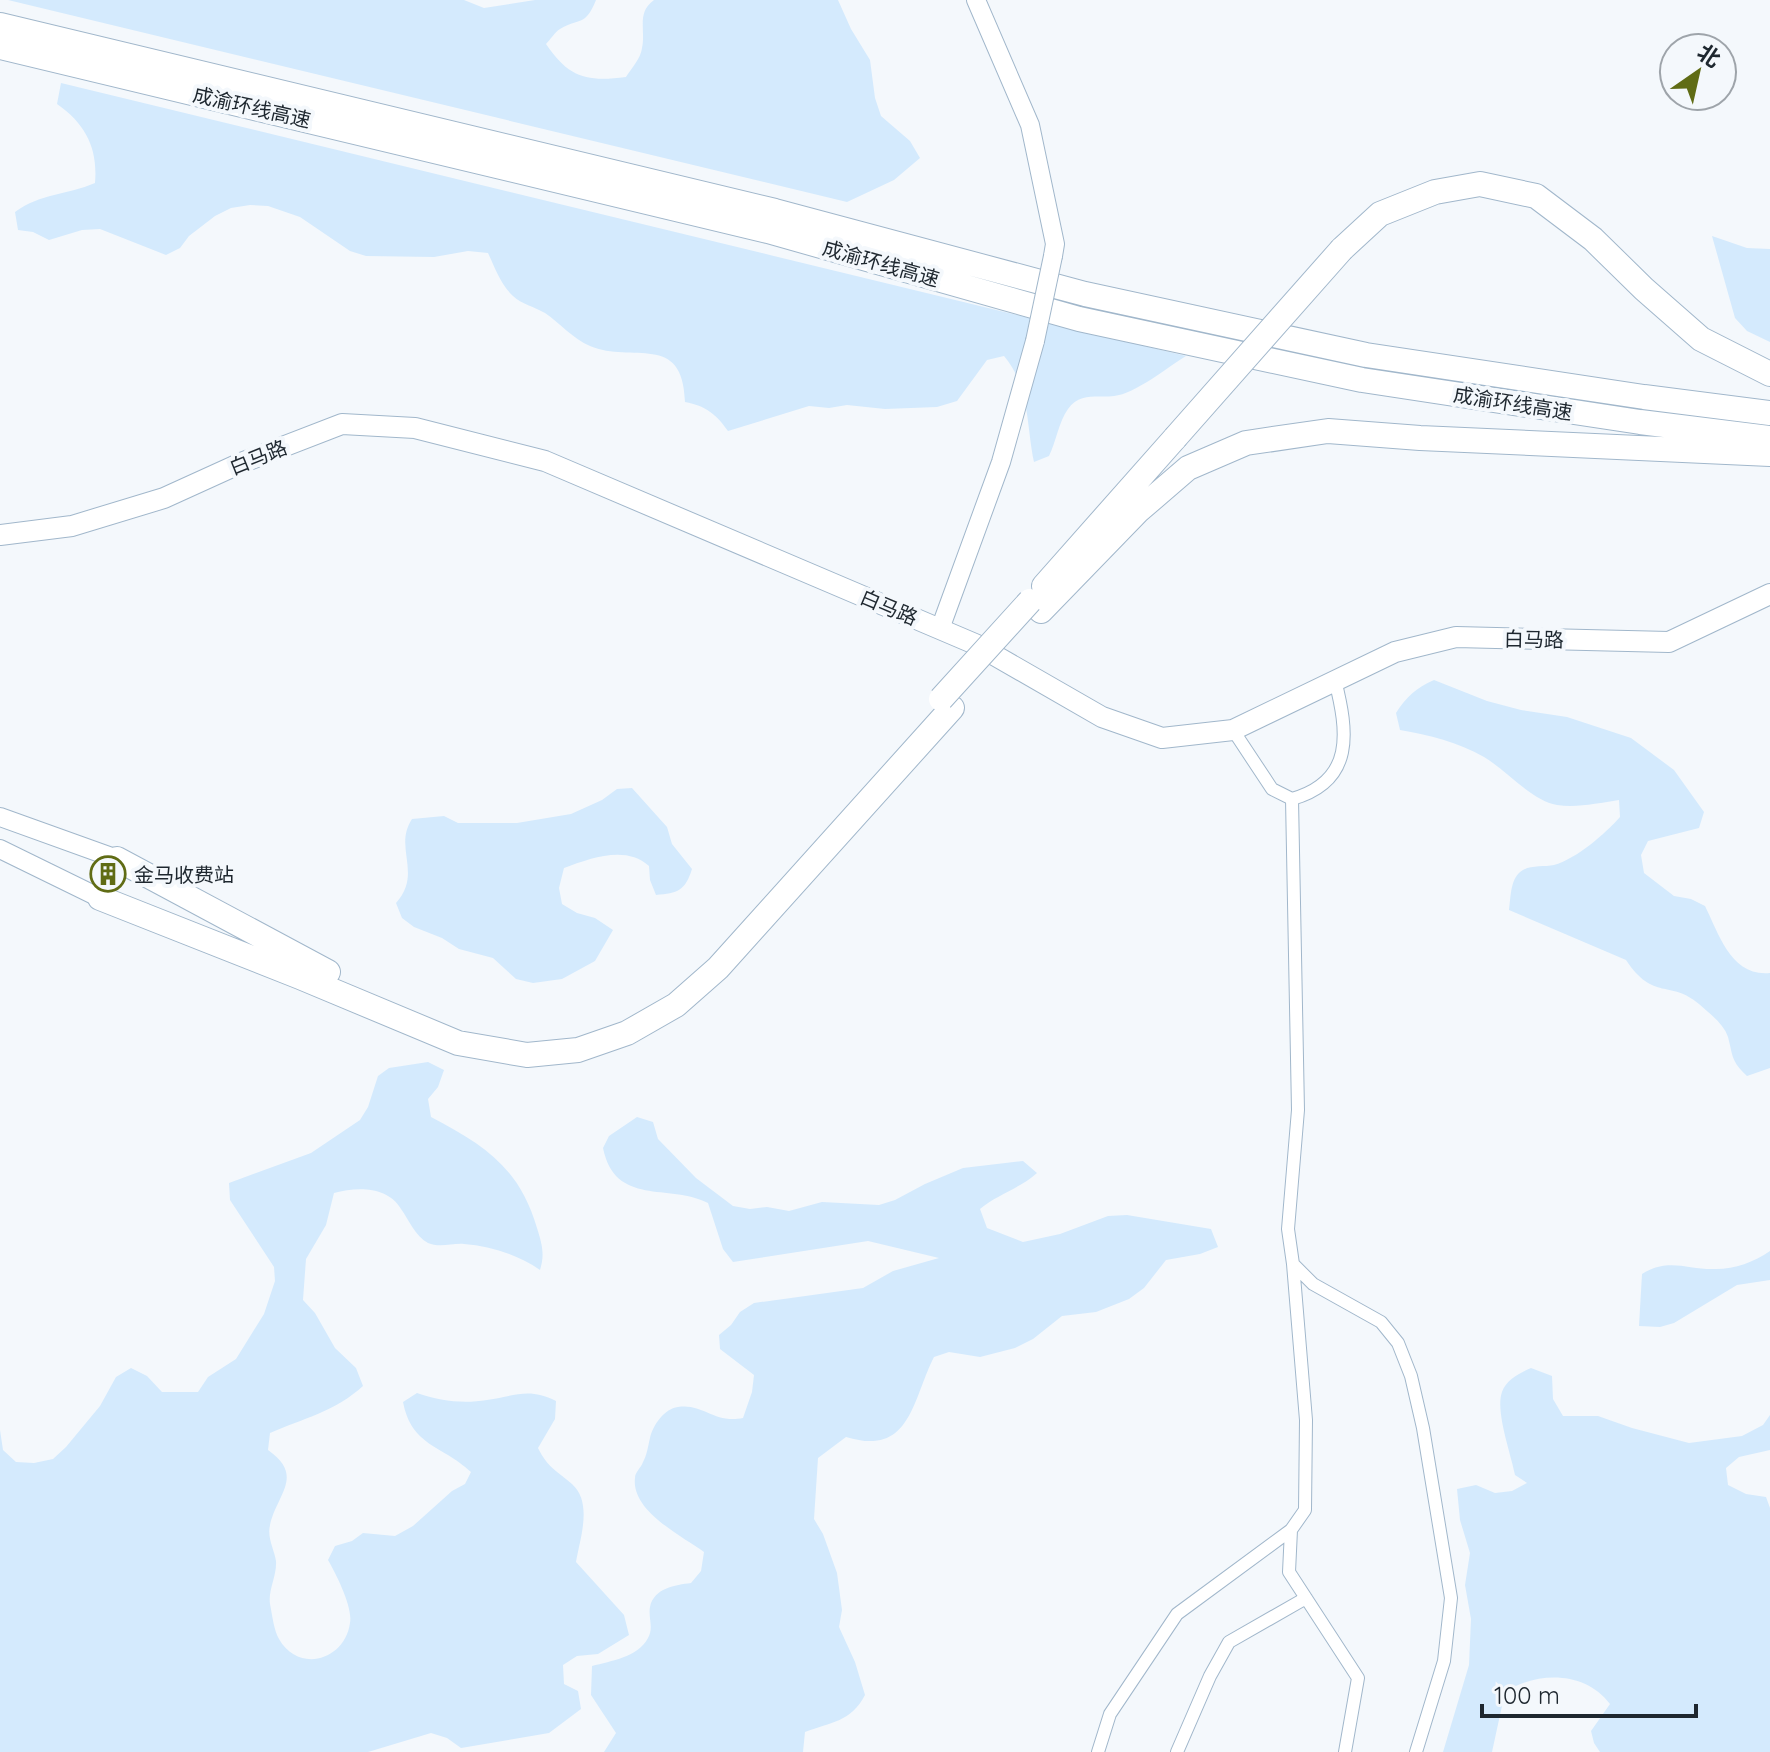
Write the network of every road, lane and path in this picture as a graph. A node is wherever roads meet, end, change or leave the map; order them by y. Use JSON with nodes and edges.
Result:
{"nodes":[{"id":1,"x":976,"y":0,"type":"edge"},
{"id":2,"x":0,"y":25,"type":"edge"},
{"id":3,"x":0,"y":47,"type":"edge"},
{"id":4,"x":1770,"y":374,"type":"edge"},
{"id":5,"x":1770,"y":413,"type":"edge"},
{"id":6,"x":1770,"y":438,"type":"edge"},
{"id":7,"x":1770,"y":454,"type":"edge"},
{"id":8,"x":0,"y":535,"type":"edge"},
{"id":9,"x":1770,"y":594,"type":"edge"},
{"id":10,"x":1035,"y":606,"type":"junction"},
{"id":11,"x":940,"y":629,"type":"junction"},
{"id":12,"x":1335,"y":680,"type":"junction"},
{"id":13,"x":946,"y":704,"type":"junction"},
{"id":14,"x":1233,"y":730,"type":"junction"},
{"id":15,"x":1292,"y":799,"type":"junction"},
{"id":16,"x":0,"y":817,"type":"edge"},
{"id":17,"x":0,"y":849,"type":"edge"},
{"id":18,"x":117,"y":859,"type":"joint"},
{"id":19,"x":100,"y":898,"type":"joint"},
{"id":20,"x":1293,"y":1264,"type":"junction"},
{"id":21,"x":1291,"y":1530,"type":"junction"},
{"id":22,"x":1306,"y":1598,"type":"junction"},
{"id":23,"x":1098,"y":1752,"type":"edge"},
{"id":24,"x":1177,"y":1752,"type":"edge"},
{"id":25,"x":1345,"y":1752,"type":"edge"},
{"id":26,"x":1416,"y":1752,"type":"edge"}],
"edges":[{"from":1,"to":11,"type":"street","bridge":true},
{"from":2,"to":5,"type":"highway","name":"成渝环线高速"},
{"from":3,"to":6,"type":"highway","name":"成渝环线高速"},
{"from":4,"to":10,"type":"highway","bridge":true},
{"from":7,"to":10,"type":"highway"},
{"from":8,"to":11,"type":"main road","name":"白马路"},
{"from":9,"to":12,"type":"main road","name":"白马路"},
{"from":10,"to":13,"type":"highway","bridge":true},
{"from":11,"to":14,"type":"main road","name":"白马路"},
{"from":12,"to":14,"type":"main road","name":"白马路"},
{"from":12,"to":15,"type":"street"},
{"from":13,"to":18,"type":"highway"},
{"from":13,"to":19,"type":"highway"},
{"from":14,"to":15,"type":"street"},
{"from":15,"to":20,"type":"street"},
{"from":16,"to":18,"type":"street"},
{"from":17,"to":19,"type":"street"},
{"from":20,"to":21,"type":"street"},
{"from":20,"to":26,"type":"street"},
{"from":21,"to":22,"type":"street"},
{"from":21,"to":23,"type":"street"},
{"from":22,"to":24,"type":"street"},
{"from":22,"to":25,"type":"street"}]}
